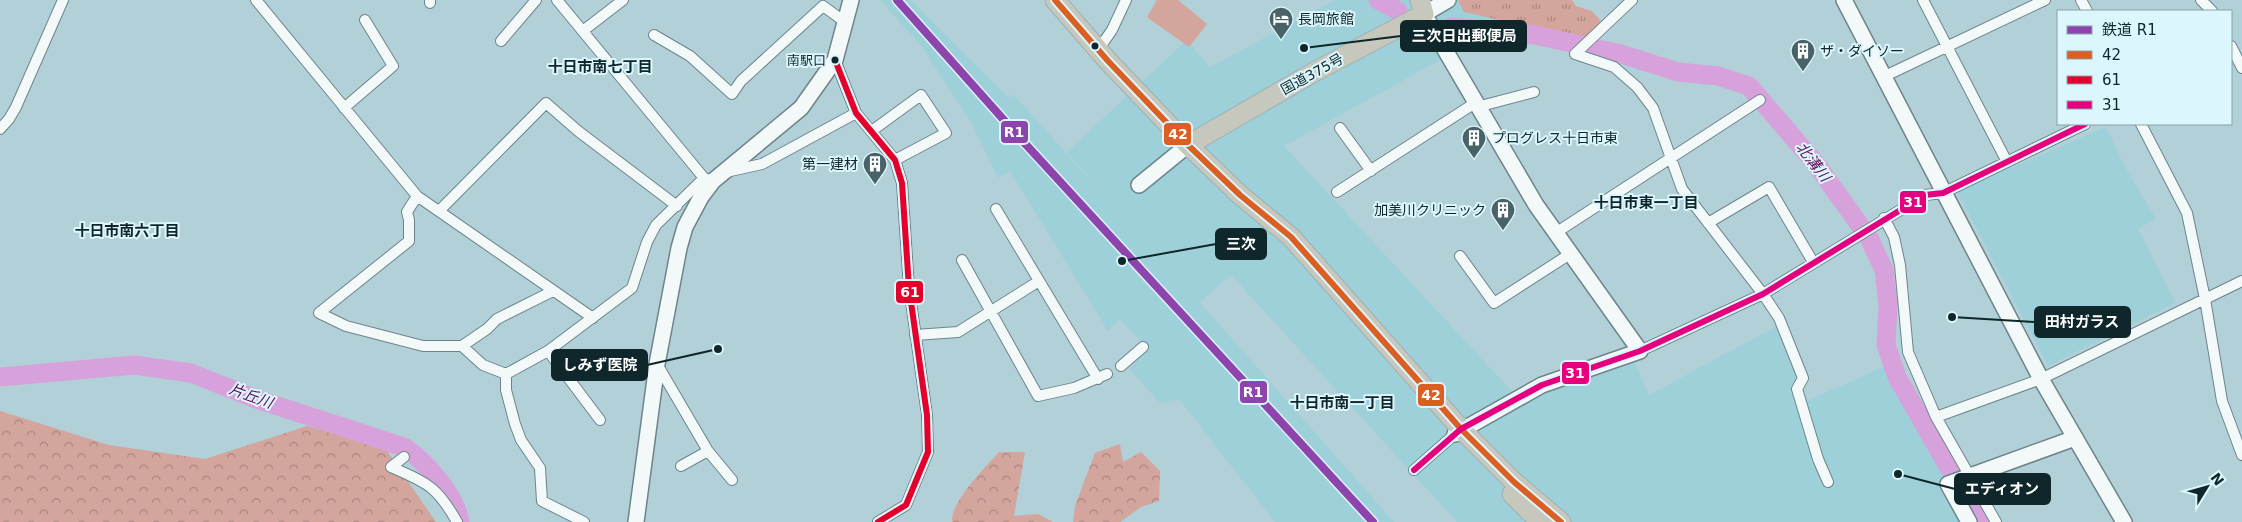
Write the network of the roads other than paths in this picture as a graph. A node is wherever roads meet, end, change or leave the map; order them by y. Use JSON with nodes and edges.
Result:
{"nodes":[{"id":1,"x":63,"y":0,"type":"edge"},
{"id":2,"x":256,"y":0,"type":"edge"},
{"id":3,"x":536,"y":0,"type":"edge"},
{"id":4,"x":557,"y":0,"type":"edge"},
{"id":5,"x":623,"y":0,"type":"edge"},
{"id":6,"x":851,"y":0,"type":"edge"},
{"id":7,"x":1055,"y":0,"type":"edge"},
{"id":8,"x":1126,"y":0,"type":"edge"},
{"id":9,"x":1448,"y":0,"type":"edge"},
{"id":10,"x":1632,"y":0,"type":"edge"},
{"id":11,"x":1844,"y":0,"type":"edge"},
{"id":12,"x":1922,"y":0,"type":"edge"},
{"id":13,"x":2045,"y":0,"type":"edge"},
{"id":14,"x":2201,"y":0,"type":"edge"},
{"id":15,"x":1422,"y":7,"type":"edge"},
{"id":16,"x":2211,"y":10,"type":"edge"},
{"id":17,"x":365,"y":20,"type":"dead end"},
{"id":18,"x":845,"y":22,"type":"junction"},
{"id":19,"x":584,"y":30,"type":"junction"},
{"id":20,"x":654,"y":35,"type":"dead end"},
{"id":21,"x":501,"y":41,"type":"dead end"},
{"id":22,"x":1947,"y":47,"type":"junction"},
{"id":23,"x":2234,"y":49,"type":"edge"},
{"id":24,"x":1098,"y":50,"type":"junction"},
{"id":25,"x":835,"y":60,"type":"junction"},
{"id":26,"x":2242,"y":68,"type":"edge"},
{"id":27,"x":1883,"y":77,"type":"junction"},
{"id":28,"x":1534,"y":92,"type":"dead end"},
{"id":29,"x":1760,"y":100,"type":"dead end"},
{"id":30,"x":1476,"y":105,"type":"junction"},
{"id":31,"x":344,"y":108,"type":"junction"},
{"id":32,"x":856,"y":113,"type":"junction"},
{"id":33,"x":2083,"y":125,"type":"edge"},
{"id":34,"x":2142,"y":125,"type":"edge"},
{"id":35,"x":1340,"y":128,"type":"dead end"},
{"id":36,"x":0,"y":129,"type":"edge"},
{"id":37,"x":873,"y":130,"type":"junction"},
{"id":38,"x":1188,"y":145,"type":"junction"},
{"id":39,"x":1670,"y":158,"type":"junction"},
{"id":40,"x":896,"y":160,"type":"junction"},
{"id":41,"x":2006,"y":160,"type":"junction"},
{"id":42,"x":1372,"y":171,"type":"junction"},
{"id":43,"x":713,"y":177,"type":"junction"},
{"id":44,"x":1139,"y":185,"type":"dead end"},
{"id":45,"x":1337,"y":192,"type":"dead end"},
{"id":46,"x":1943,"y":193,"type":"junction"},
{"id":47,"x":417,"y":196,"type":"junction"},
{"id":48,"x":677,"y":206,"type":"junction"},
{"id":49,"x":996,"y":209,"type":"dead end"},
{"id":50,"x":439,"y":211,"type":"junction"},
{"id":51,"x":1884,"y":218,"type":"junction"},
{"id":52,"x":1708,"y":223,"type":"junction"},
{"id":53,"x":1557,"y":232,"type":"junction"},
{"id":54,"x":1570,"y":254,"type":"junction"},
{"id":55,"x":1460,"y":256,"type":"dead end"},
{"id":56,"x":962,"y":260,"type":"dead end"},
{"id":57,"x":1813,"y":262,"type":"junction"},
{"id":58,"x":1039,"y":280,"type":"junction"},
{"id":59,"x":2242,"y":281,"type":"edge"},
{"id":60,"x":553,"y":291,"type":"junction"},
{"id":61,"x":1763,"y":294,"type":"junction"},
{"id":62,"x":2205,"y":299,"type":"junction"},
{"id":63,"x":990,"y":312,"type":"junction"},
{"id":64,"x":593,"y":318,"type":"junction"},
{"id":65,"x":914,"y":335,"type":"junction"},
{"id":66,"x":462,"y":346,"type":"junction"},
{"id":67,"x":1143,"y":347,"type":"dead end"},
{"id":68,"x":548,"y":351,"type":"junction"},
{"id":69,"x":1640,"y":351,"type":"junction"},
{"id":70,"x":657,"y":364,"type":"junction"},
{"id":71,"x":1121,"y":366,"type":"dead end"},
{"id":72,"x":506,"y":374,"type":"junction"},
{"id":73,"x":2041,"y":380,"type":"junction"},
{"id":74,"x":1936,"y":417,"type":"junction"},
{"id":75,"x":600,"y":420,"type":"dead end"},
{"id":76,"x":1458,"y":431,"type":"junction"},
{"id":77,"x":2075,"y":438,"type":"junction"},
{"id":78,"x":708,"y":451,"type":"junction"},
{"id":79,"x":2242,"y":455,"type":"edge"},
{"id":80,"x":404,"y":457,"type":"dead end"},
{"id":81,"x":681,"y":466,"type":"dead end"},
{"id":82,"x":1414,"y":470,"type":"dead end"},
{"id":83,"x":1971,"y":476,"type":"junction"},
{"id":84,"x":732,"y":480,"type":"dead end"},
{"id":85,"x":1828,"y":482,"type":"dead end"},
{"id":86,"x":1534,"y":520,"type":"edge"},
{"id":87,"x":456,"y":522,"type":"edge"},
{"id":88,"x":584,"y":522,"type":"edge"},
{"id":89,"x":636,"y":522,"type":"edge"},
{"id":90,"x":878,"y":522,"type":"edge"},
{"id":91,"x":1561,"y":522,"type":"edge"},
{"id":92,"x":1969,"y":522,"type":"edge"},
{"id":93,"x":1996,"y":522,"type":"edge"},
{"id":94,"x":2124,"y":522,"type":"edge"}],
"edges":[{"from":1,"to":36,"type":"street"},
{"from":2,"to":31,"type":"street"},
{"from":3,"to":21,"type":"street"},
{"from":4,"to":19,"type":"street"},
{"from":5,"to":19,"type":"street"},
{"from":6,"to":18,"type":"street"},
{"from":7,"to":24,"type":"highway"},
{"from":8,"to":24,"type":"street"},
{"from":9,"to":15,"type":"street"},
{"from":10,"to":39,"type":"street"},
{"from":11,"to":27,"type":"street"},
{"from":12,"to":22,"type":"street"},
{"from":13,"to":22,"type":"street"},
{"from":14,"to":16,"type":"street"},
{"from":15,"to":30,"type":"street"},
{"from":15,"to":38,"type":"highway","name":"国道375号"},
{"from":17,"to":31,"type":"street"},
{"from":18,"to":20,"type":"street"},
{"from":18,"to":25,"type":"street"},
{"from":19,"to":43,"type":"street"},
{"from":22,"to":27,"type":"street"},
{"from":22,"to":41,"type":"street"},
{"from":23,"to":26,"type":"street"},
{"from":24,"to":38,"type":"highway"},
{"from":25,"to":32,"type":"street"},
{"from":25,"to":43,"type":"street"},
{"from":27,"to":46,"type":"street"},
{"from":28,"to":30,"type":"street"},
{"from":29,"to":39,"type":"street"},
{"from":30,"to":42,"type":"street"},
{"from":30,"to":53,"type":"street"},
{"from":31,"to":47,"type":"street"},
{"from":32,"to":37,"type":"street"},
{"from":32,"to":43,"type":"street"},
{"from":33,"to":41,"type":"street"},
{"from":34,"to":62,"type":"street"},
{"from":35,"to":42,"type":"street"},
{"from":37,"to":40,"type":"street"},
{"from":37,"to":40,"type":"street"},
{"from":38,"to":44,"type":"street"},
{"from":38,"to":76,"type":"highway"},
{"from":39,"to":52,"type":"street"},
{"from":39,"to":53,"type":"street"},
{"from":40,"to":65,"type":"street"},
{"from":41,"to":46,"type":"street"},
{"from":42,"to":45,"type":"street"},
{"from":43,"to":48,"type":"street"},
{"from":43,"to":70,"type":"street"},
{"from":46,"to":51,"type":"street"},
{"from":46,"to":73,"type":"street"},
{"from":47,"to":50,"type":"street"},
{"from":47,"to":66,"type":"street"},
{"from":48,"to":50,"type":"street"},
{"from":48,"to":64,"type":"street"},
{"from":49,"to":58,"type":"street"},
{"from":50,"to":60,"type":"street"},
{"from":51,"to":57,"type":"street"},
{"from":51,"to":74,"type":"street"},
{"from":52,"to":57,"type":"street"},
{"from":52,"to":61,"type":"street"},
{"from":53,"to":54,"type":"street"},
{"from":54,"to":55,"type":"street"},
{"from":54,"to":69,"type":"street"},
{"from":56,"to":63,"type":"street"},
{"from":57,"to":61,"type":"street"},
{"from":58,"to":63,"type":"street"},
{"from":58,"to":63,"type":"street"},
{"from":59,"to":62,"type":"street"},
{"from":60,"to":64,"type":"street"},
{"from":60,"to":66,"type":"street"},
{"from":61,"to":69,"type":"street"},
{"from":61,"to":85,"type":"street"},
{"from":62,"to":73,"type":"street"},
{"from":62,"to":79,"type":"street"},
{"from":63,"to":65,"type":"street"},
{"from":64,"to":68,"type":"street"},
{"from":65,"to":90,"type":"street"},
{"from":66,"to":72,"type":"street"},
{"from":67,"to":71,"type":"street"},
{"from":68,"to":72,"type":"street"},
{"from":68,"to":75,"type":"street"},
{"from":69,"to":76,"type":"street"},
{"from":70,"to":78,"type":"street"},
{"from":70,"to":89,"type":"street"},
{"from":72,"to":88,"type":"street"},
{"from":73,"to":74,"type":"street"},
{"from":73,"to":77,"type":"street"},
{"from":74,"to":83,"type":"street"},
{"from":76,"to":82,"type":"street"},
{"from":76,"to":86,"type":"highway"},
{"from":76,"to":91,"type":"highway"},
{"from":77,"to":83,"type":"street"},
{"from":77,"to":94,"type":"street"},
{"from":78,"to":81,"type":"street"},
{"from":78,"to":84,"type":"street"},
{"from":80,"to":87,"type":"street"},
{"from":83,"to":92,"type":"street"},
{"from":83,"to":93,"type":"street"}]}
